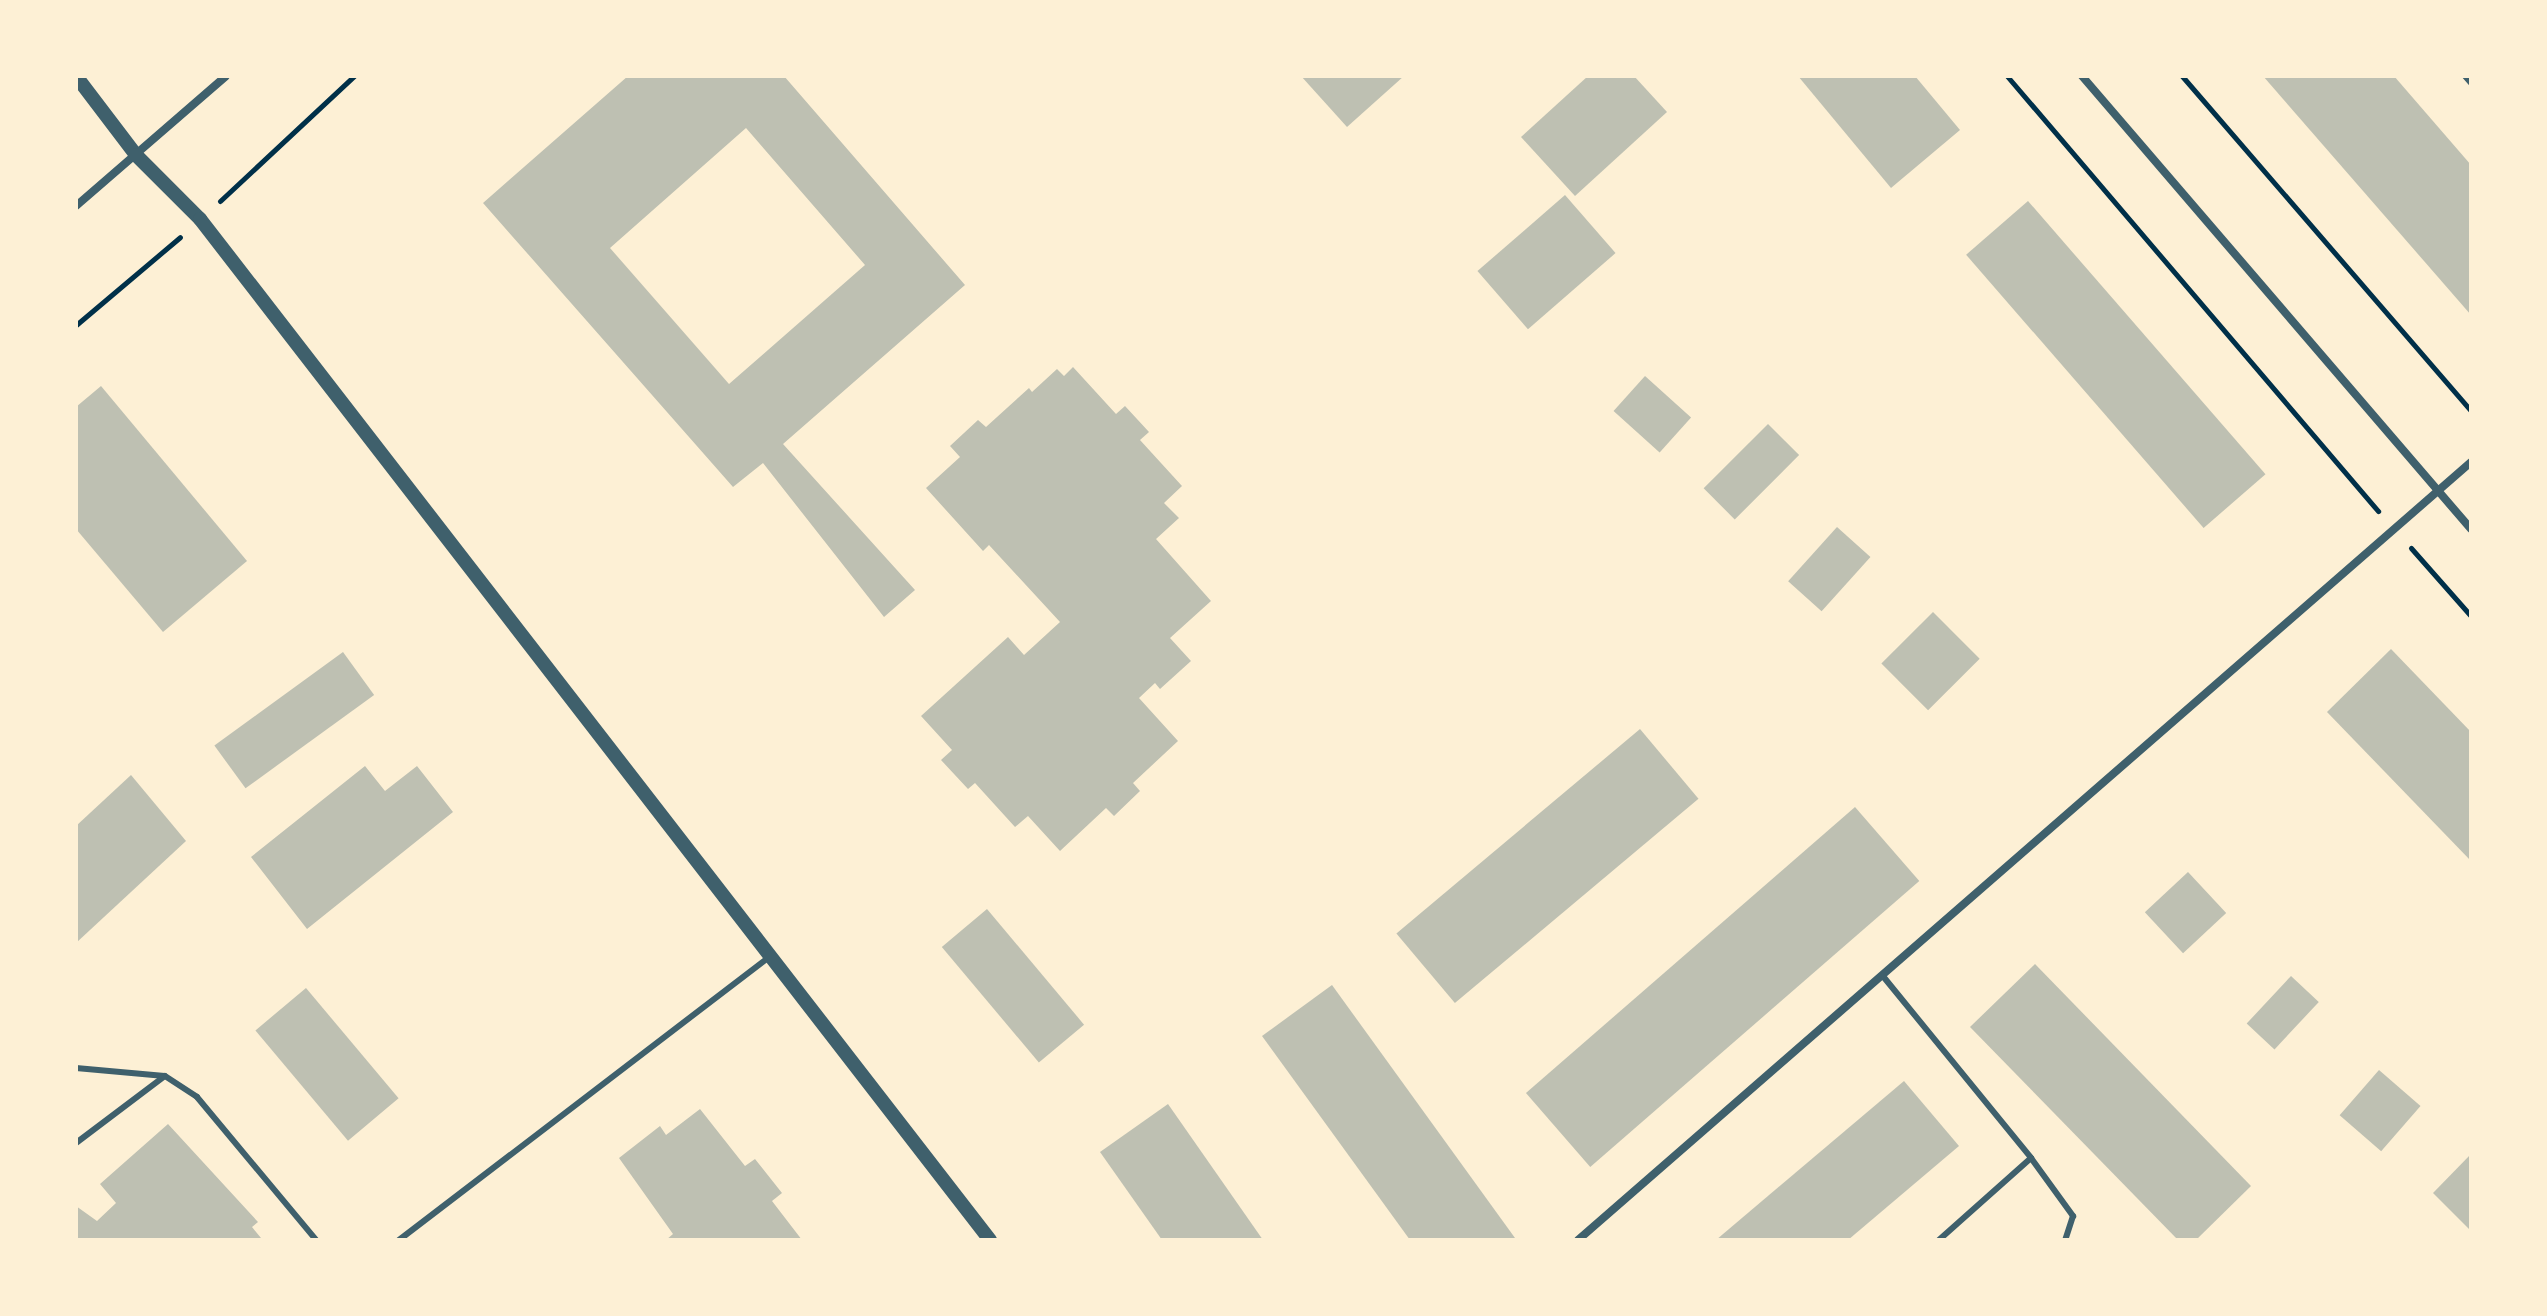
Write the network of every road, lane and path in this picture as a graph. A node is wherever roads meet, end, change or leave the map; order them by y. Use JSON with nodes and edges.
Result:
{"nodes":[{"id":1,"x":76,"y":76,"type":"edge"},
{"id":2,"x":226,"y":76,"type":"edge"},
{"id":3,"x":2007,"y":76,"type":"edge"},
{"id":4,"x":2082,"y":76,"type":"edge"},
{"id":5,"x":2182,"y":76,"type":"edge"},
{"id":6,"x":2465,"y":76,"type":"edge"},
{"id":7,"x":2471,"y":83,"type":"edge"},
{"id":8,"x":136,"y":155,"type":"junction"},
{"id":9,"x":76,"y":206,"type":"edge"},
{"id":10,"x":2471,"y":411,"type":"edge"},
{"id":11,"x":2471,"y":462,"type":"edge"},
{"id":12,"x":2439,"y":494,"type":"junction"},
{"id":13,"x":2471,"y":529,"type":"edge"},
{"id":14,"x":2395,"y":530,"type":"junction"},
{"id":15,"x":2471,"y":616,"type":"edge"},
{"id":16,"x":770,"y":956,"type":"junction"},
{"id":17,"x":1882,"y":975,"type":"junction"},
{"id":18,"x":76,"y":1068,"type":"edge"},
{"id":19,"x":165,"y":1076,"type":"junction"},
{"id":20,"x":76,"y":1143,"type":"edge"},
{"id":21,"x":2031,"y":1158,"type":"junction"},
{"id":22,"x":316,"y":1240,"type":"edge"},
{"id":23,"x":399,"y":1240,"type":"edge"},
{"id":24,"x":990,"y":1240,"type":"edge"},
{"id":25,"x":1578,"y":1240,"type":"edge"},
{"id":26,"x":1939,"y":1240,"type":"edge"},
{"id":27,"x":2065,"y":1240,"type":"edge"}],
"edges":[{"from":1,"to":8,"type":"street"},
{"from":2,"to":8,"type":"street"},
{"from":3,"to":14,"type":"path"},
{"from":4,"to":12,"type":"street"},
{"from":5,"to":10,"type":"path"},
{"from":6,"to":7,"type":"lane"},
{"from":8,"to":9,"type":"street"},
{"from":8,"to":16,"type":"street"},
{"from":11,"to":12,"type":"street"},
{"from":12,"to":13,"type":"street"},
{"from":12,"to":14,"type":"street"},
{"from":14,"to":15,"type":"path"},
{"from":14,"to":17,"type":"street"},
{"from":16,"to":23,"type":"lane"},
{"from":16,"to":24,"type":"street"},
{"from":17,"to":21,"type":"lane"},
{"from":17,"to":25,"type":"street"},
{"from":18,"to":19,"type":"lane"},
{"from":19,"to":20,"type":"lane"},
{"from":19,"to":22,"type":"lane"},
{"from":21,"to":26,"type":"lane"},
{"from":21,"to":27,"type":"lane"}]}
